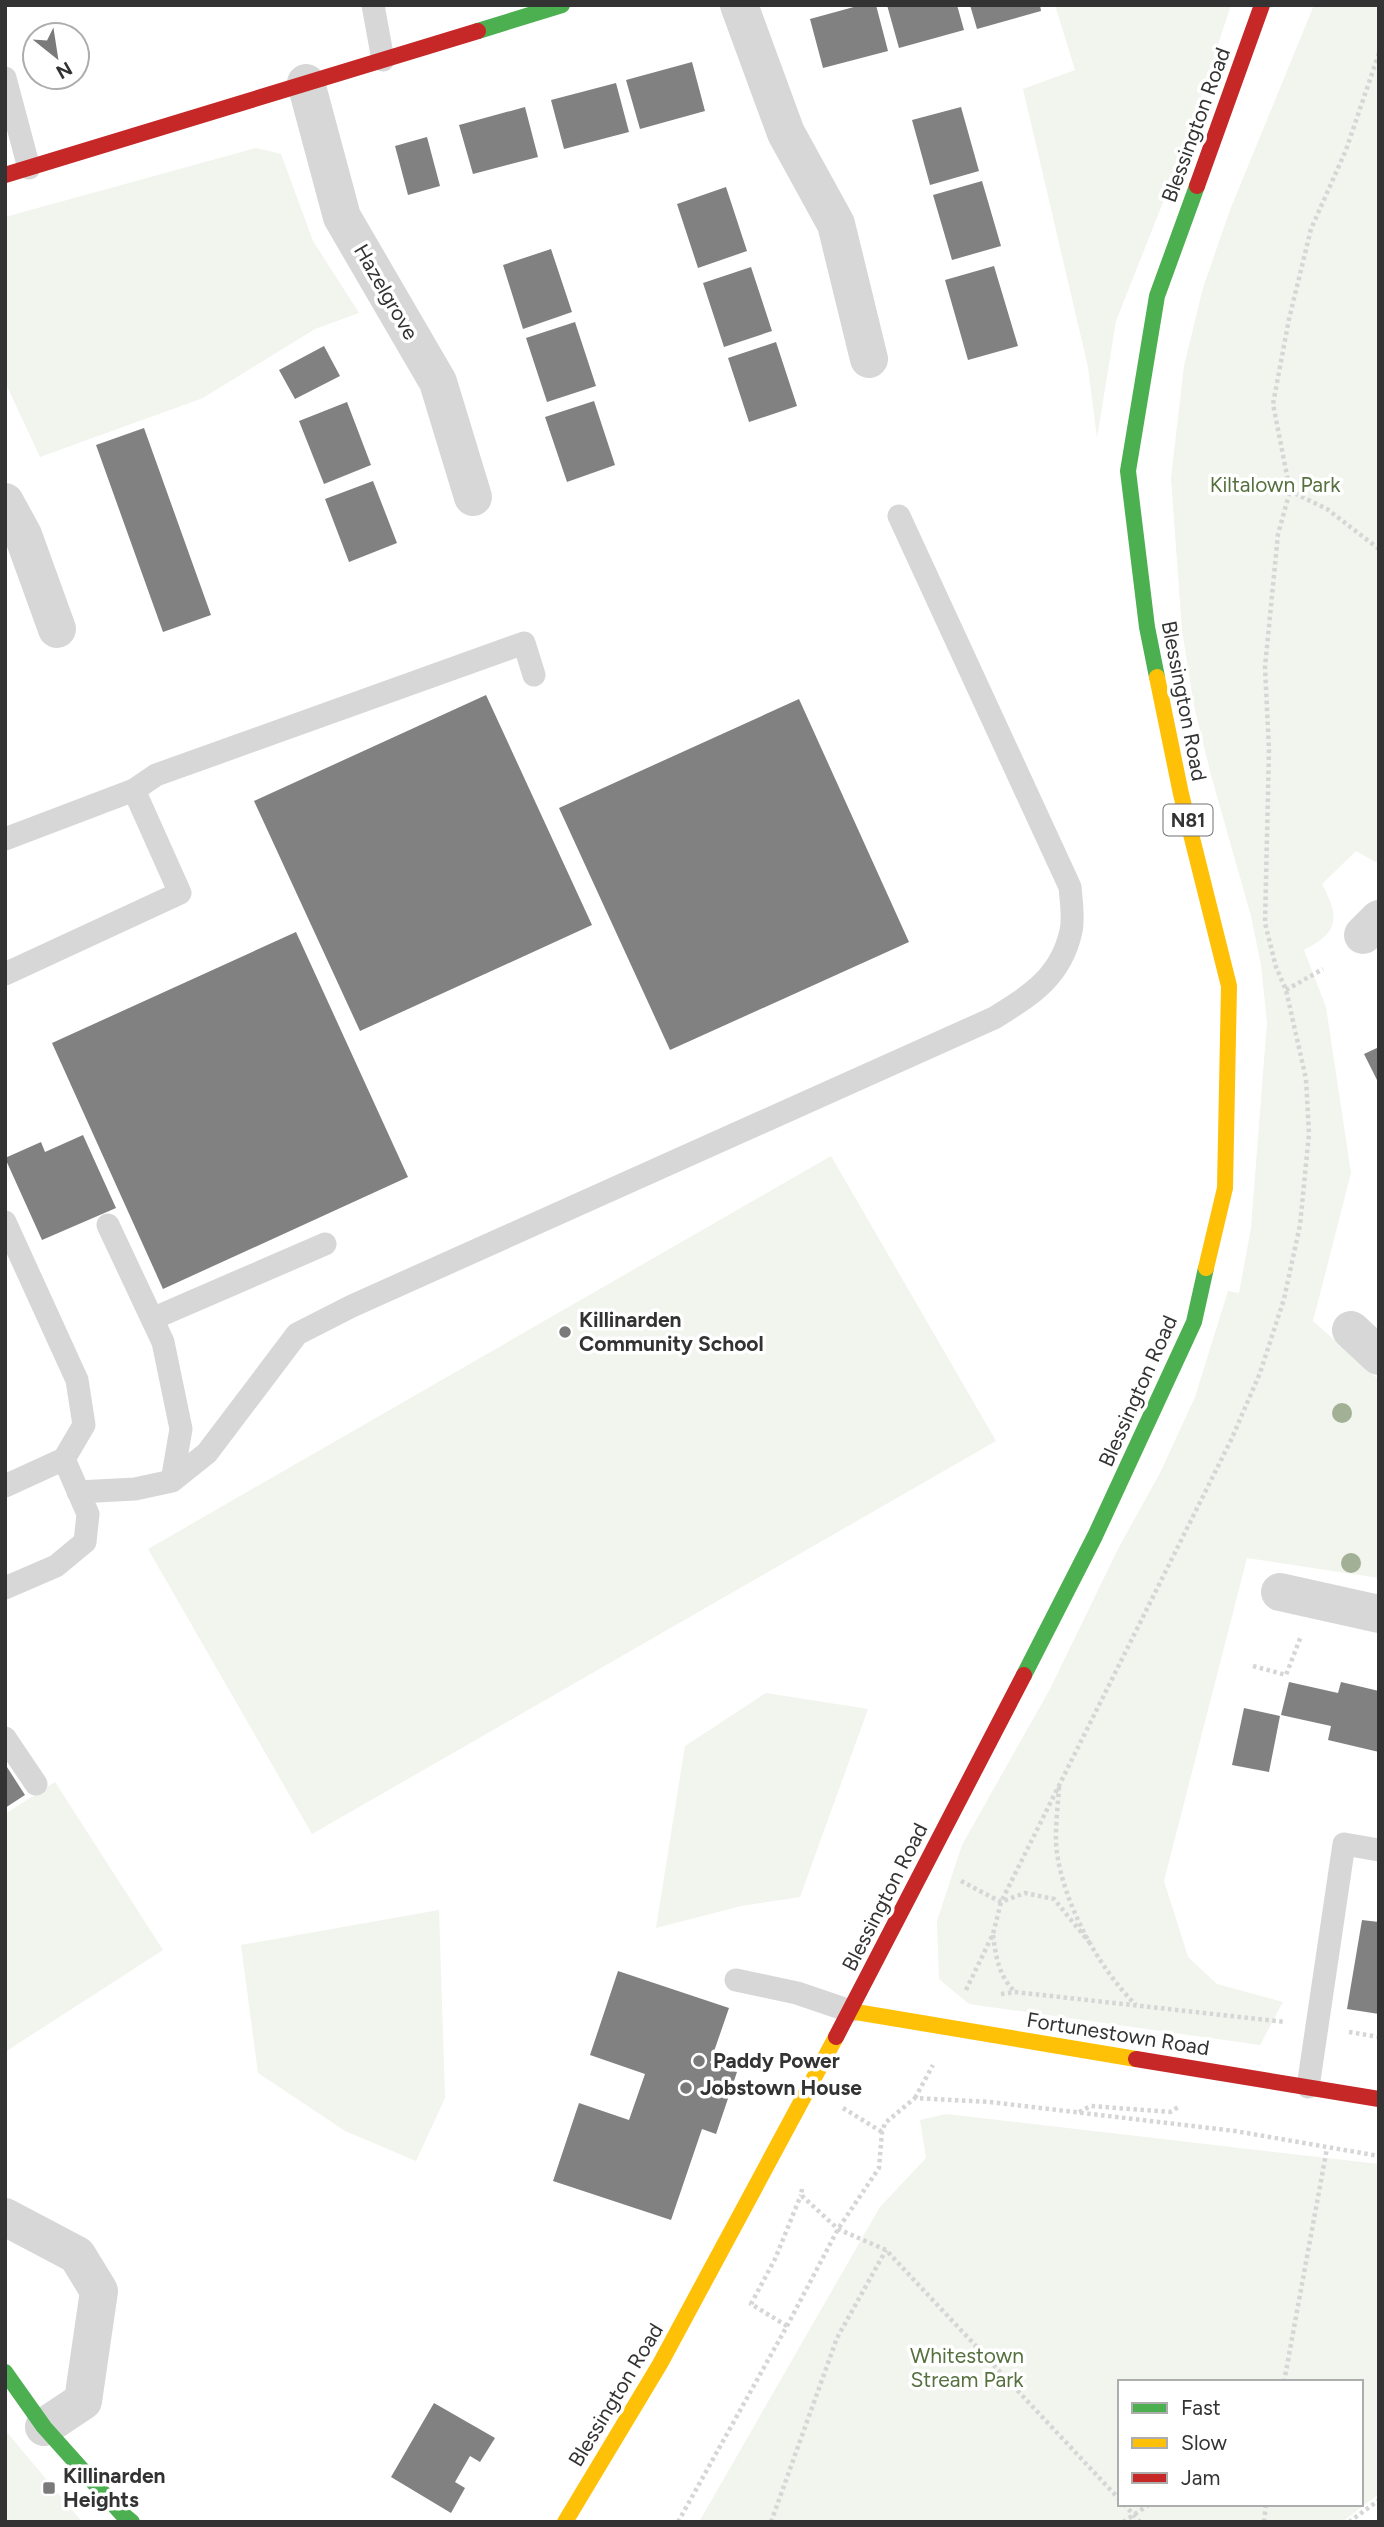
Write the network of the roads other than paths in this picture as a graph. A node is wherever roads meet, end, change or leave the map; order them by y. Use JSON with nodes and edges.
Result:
{"nodes":[{"id":1,"x":373,"y":5,"type":"edge"},
{"id":2,"x":562,"y":5,"type":"edge"},
{"id":3,"x":739,"y":5,"type":"edge"},
{"id":4,"x":1262,"y":5,"type":"edge"},
{"id":5,"x":383,"y":60,"type":"junction"},
{"id":6,"x":5,"y":78,"type":"edge"},
{"id":7,"x":306,"y":83,"type":"junction"},
{"id":8,"x":29,"y":168,"type":"junction"},
{"id":9,"x":5,"y":175,"type":"edge"},
{"id":10,"x":869,"y":359,"type":"dead end"},
{"id":11,"x":473,"y":497,"type":"dead end"},
{"id":12,"x":5,"y":502,"type":"edge"},
{"id":13,"x":900,"y":516,"type":"dead end"},
{"id":14,"x":57,"y":629,"type":"dead end"},
{"id":15,"x":534,"y":675,"type":"dead end"},
{"id":16,"x":134,"y":790,"type":"junction"},
{"id":17,"x":5,"y":839,"type":"edge"},
{"id":18,"x":5,"y":974,"type":"edge"},
{"id":19,"x":5,"y":1222,"type":"edge"},
{"id":20,"x":108,"y":1225,"type":"dead end"},
{"id":21,"x":326,"y":1244,"type":"dead end"},
{"id":22,"x":152,"y":1320,"type":"junction"},
{"id":23,"x":1351,"y":1330,"type":"dead end"},
{"id":24,"x":1379,"y":1356,"type":"edge"},
{"id":25,"x":65,"y":1459,"type":"junction"},
{"id":26,"x":172,"y":1481,"type":"junction"},
{"id":27,"x":5,"y":1486,"type":"edge"},
{"id":28,"x":78,"y":1492,"type":"junction"},
{"id":29,"x":5,"y":1588,"type":"edge"},
{"id":30,"x":1280,"y":1592,"type":"dead end"},
{"id":31,"x":1379,"y":1615,"type":"edge"},
{"id":32,"x":5,"y":1738,"type":"edge"},
{"id":33,"x":36,"y":1784,"type":"dead end"},
{"id":34,"x":1379,"y":1850,"type":"edge"},
{"id":35,"x":736,"y":1980,"type":"dead end"},
{"id":36,"x":850,"y":2011,"type":"junction"},
{"id":37,"x":1308,"y":2087,"type":"junction"},
{"id":38,"x":1379,"y":2099,"type":"edge"},
{"id":39,"x":5,"y":2217,"type":"edge"},
{"id":40,"x":5,"y":2372,"type":"edge"},
{"id":41,"x":44,"y":2427,"type":"junction"},
{"id":42,"x":132,"y":2522,"type":"edge"},
{"id":43,"x":565,"y":2522,"type":"edge"}],
"edges":[{"from":1,"to":5,"type":"lane"},
{"from":2,"to":5,"type":"main road"},
{"from":3,"to":10,"type":"street"},
{"from":4,"to":36,"type":"main road","name":"Blessington Road","number":"N81"},
{"from":5,"to":7,"type":"main road"},
{"from":6,"to":8,"type":"lane"},
{"from":7,"to":8,"type":"main road"},
{"from":7,"to":11,"type":"street","name":"Hazelgrove"},
{"from":8,"to":9,"type":"main road"},
{"from":12,"to":14,"type":"street"},
{"from":13,"to":26,"type":"lane"},
{"from":15,"to":16,"type":"lane"},
{"from":16,"to":17,"type":"lane"},
{"from":16,"to":18,"type":"lane"},
{"from":19,"to":25,"type":"lane"},
{"from":20,"to":22,"type":"lane"},
{"from":21,"to":22,"type":"lane"},
{"from":22,"to":26,"type":"lane"},
{"from":23,"to":24,"type":"street"},
{"from":25,"to":27,"type":"lane"},
{"from":25,"to":28,"type":"lane"},
{"from":26,"to":28,"type":"lane"},
{"from":28,"to":29,"type":"lane"},
{"from":30,"to":31,"type":"street"},
{"from":32,"to":33,"type":"lane"},
{"from":34,"to":37,"type":"lane"},
{"from":35,"to":36,"type":"lane"},
{"from":36,"to":37,"type":"main road","name":"Fortunestown Road"},
{"from":36,"to":43,"type":"main road","name":"Blessington Road","number":"N81"},
{"from":37,"to":38,"type":"main road","name":"Fortunestown Road"},
{"from":39,"to":41,"type":"street"},
{"from":40,"to":41,"type":"main road"},
{"from":41,"to":42,"type":"main road"}]}
